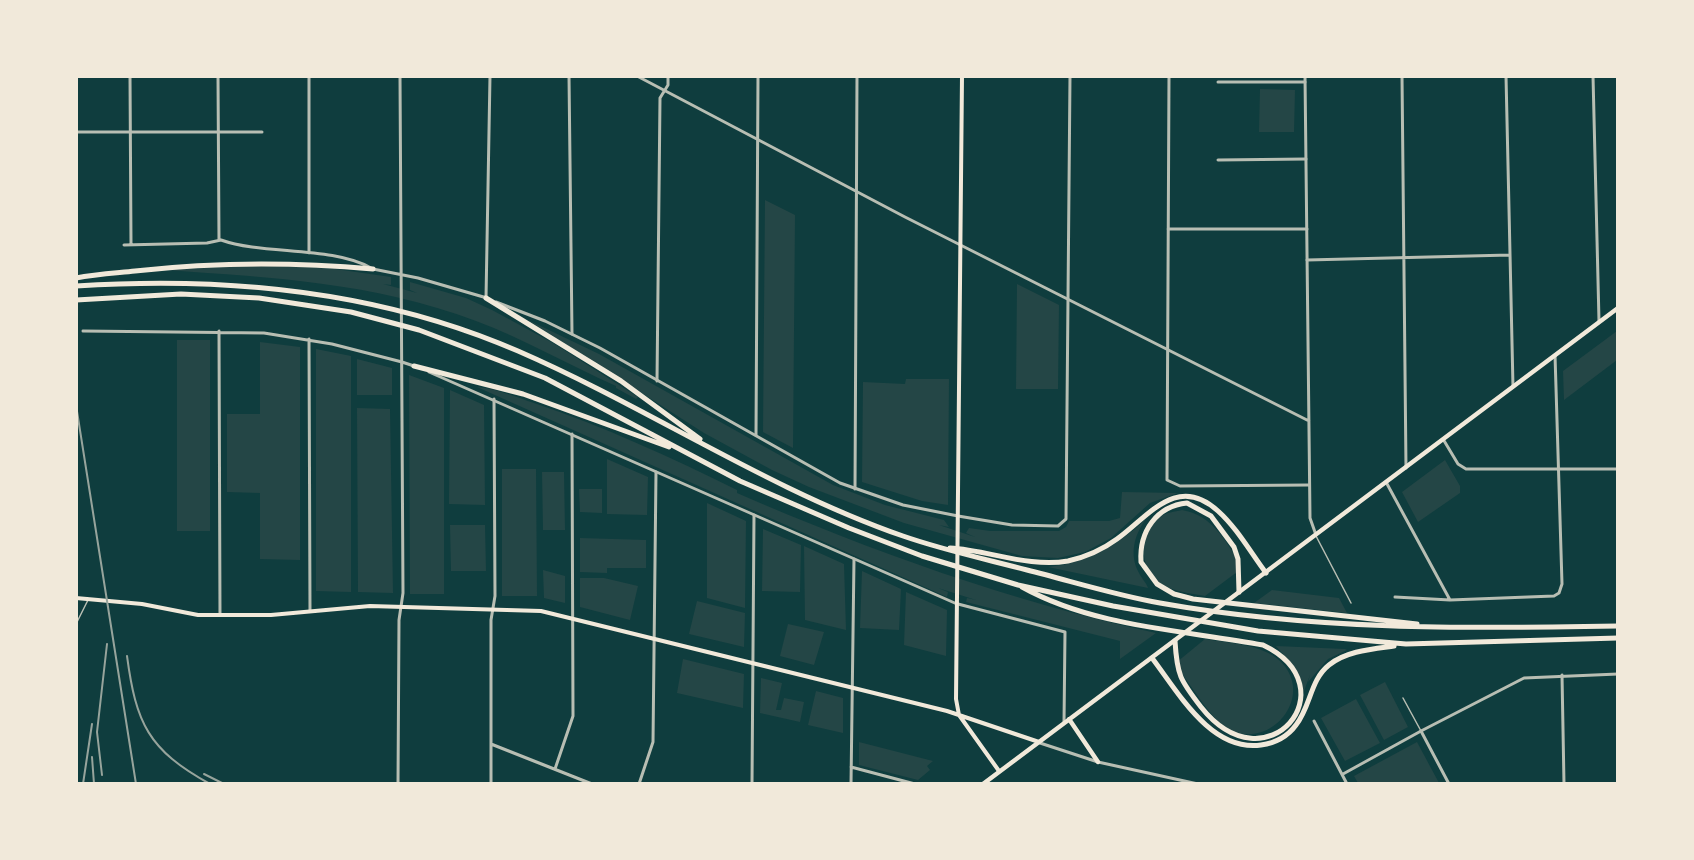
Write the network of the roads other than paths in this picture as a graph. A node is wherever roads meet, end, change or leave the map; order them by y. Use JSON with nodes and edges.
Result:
{"nodes":[{"id":1,"x":130,"y":76,"type":"edge"},
{"id":2,"x":218,"y":76,"type":"edge"},
{"id":3,"x":309,"y":76,"type":"edge"},
{"id":4,"x":400,"y":76,"type":"edge"},
{"id":5,"x":490,"y":76,"type":"edge"},
{"id":6,"x":569,"y":76,"type":"edge"},
{"id":7,"x":637,"y":76,"type":"edge"},
{"id":8,"x":668,"y":76,"type":"edge"},
{"id":9,"x":758,"y":76,"type":"edge"},
{"id":10,"x":857,"y":76,"type":"edge"},
{"id":11,"x":962,"y":76,"type":"edge"},
{"id":12,"x":1070,"y":76,"type":"edge"},
{"id":13,"x":1169,"y":76,"type":"edge"},
{"id":14,"x":1305,"y":76,"type":"edge"},
{"id":15,"x":1402,"y":76,"type":"edge"},
{"id":16,"x":1506,"y":76,"type":"edge"},
{"id":17,"x":1593,"y":76,"type":"edge"},
{"id":18,"x":1218,"y":82,"type":"dead end"},
{"id":19,"x":1305,"y":82,"type":"junction"},
{"id":20,"x":664,"y":91,"type":"junction"},
{"id":21,"x":76,"y":132,"type":"edge"},
{"id":22,"x":130,"y":132,"type":"junction"},
{"id":23,"x":218,"y":132,"type":"junction"},
{"id":24,"x":262,"y":132,"type":"dead end"},
{"id":25,"x":757,"y":140,"type":"junction"},
{"id":26,"x":1306,"y":159,"type":"junction"},
{"id":27,"x":1218,"y":160,"type":"dead end"},
{"id":28,"x":857,"y":191,"type":"junction"},
{"id":29,"x":1307,"y":229,"type":"junction"},
{"id":30,"x":1168,"y":230,"type":"junction"},
{"id":31,"x":219,"y":240,"type":"junction"},
{"id":32,"x":131,"y":244,"type":"junction"},
{"id":33,"x":961,"y":244,"type":"junction"},
{"id":34,"x":124,"y":245,"type":"dead end"},
{"id":35,"x":309,"y":253,"type":"junction"},
{"id":36,"x":1510,"y":255,"type":"junction"},
{"id":37,"x":1404,"y":258,"type":"junction"},
{"id":38,"x":1307,"y":260,"type":"junction"},
{"id":39,"x":373,"y":269,"type":"junction"},
{"id":40,"x":403,"y":275,"type":"junction"},
{"id":41,"x":76,"y":278,"type":"edge"},
{"id":42,"x":76,"y":286,"type":"edge"},
{"id":43,"x":486,"y":298,"type":"junction"},
{"id":44,"x":1068,"y":299,"type":"junction"},
{"id":45,"x":76,"y":300,"type":"edge"},
{"id":46,"x":1617,"y":308,"type":"edge"},
{"id":47,"x":1599,"y":322,"type":"junction"},
{"id":48,"x":83,"y":331,"type":"dead end"},
{"id":49,"x":219,"y":331,"type":"junction"},
{"id":50,"x":572,"y":334,"type":"junction"},
{"id":51,"x":309,"y":339,"type":"junction"},
{"id":52,"x":1168,"y":350,"type":"junction"},
{"id":53,"x":1555,"y":356,"type":"junction"},
{"id":54,"x":402,"y":362,"type":"junction"},
{"id":55,"x":414,"y":366,"type":"junction"},
{"id":56,"x":657,"y":381,"type":"junction"},
{"id":57,"x":1513,"y":387,"type":"junction"},
{"id":58,"x":494,"y":399,"type":"junction"},
{"id":59,"x":1309,"y":421,"type":"junction"},
{"id":60,"x":572,"y":434,"type":"junction"},
{"id":61,"x":756,"y":437,"type":"junction"},
{"id":62,"x":1443,"y":439,"type":"junction"},
{"id":63,"x":716,"y":450,"type":"junction"},
{"id":64,"x":688,"y":454,"type":"junction"},
{"id":65,"x":1406,"y":468,"type":"junction"},
{"id":66,"x":1617,"y":469,"type":"edge"},
{"id":67,"x":1558,"y":470,"type":"junction"},
{"id":68,"x":656,"y":472,"type":"junction"},
{"id":69,"x":1386,"y":482,"type":"junction"},
{"id":70,"x":1310,"y":485,"type":"junction"},
{"id":71,"x":855,"y":489,"type":"junction"},
{"id":72,"x":754,"y":515,"type":"junction"},
{"id":73,"x":958,"y":516,"type":"junction"},
{"id":74,"x":1316,"y":535,"type":"junction"},
{"id":75,"x":937,"y":547,"type":"junction"},
{"id":76,"x":854,"y":559,"type":"junction"},
{"id":77,"x":1266,"y":573,"type":"junction"},
{"id":78,"x":1018,"y":585,"type":"junction"},
{"id":79,"x":1236,"y":594,"type":"junction"},
{"id":80,"x":1395,"y":597,"type":"dead end"},
{"id":81,"x":76,"y":598,"type":"edge"},
{"id":82,"x":88,"y":599,"type":"junction"},
{"id":83,"x":1450,"y":600,"type":"junction"},
{"id":84,"x":1351,"y":603,"type":"dead end"},
{"id":85,"x":957,"y":604,"type":"junction"},
{"id":86,"x":401,"y":607,"type":"junction"},
{"id":87,"x":494,"y":609,"type":"junction"},
{"id":88,"x":310,"y":612,"type":"junction"},
{"id":89,"x":220,"y":615,"type":"junction"},
{"id":90,"x":573,"y":618,"type":"junction"},
{"id":91,"x":76,"y":624,"type":"edge"},
{"id":92,"x":1617,"y":626,"type":"edge"},
{"id":93,"x":1443,"y":627,"type":"junction"},
{"id":94,"x":655,"y":638,"type":"junction"},
{"id":95,"x":1617,"y":638,"type":"edge"},
{"id":96,"x":1175,"y":641,"type":"junction"},
{"id":97,"x":1406,"y":644,"type":"junction"},
{"id":98,"x":1152,"y":658,"type":"junction"},
{"id":99,"x":753,"y":662,"type":"junction"},
{"id":100,"x":1617,"y":674,"type":"edge"},
{"id":101,"x":1562,"y":675,"type":"junction"},
{"id":102,"x":852,"y":687,"type":"junction"},
{"id":103,"x":1403,"y":698,"type":"dead end"},
{"id":104,"x":959,"y":715,"type":"junction"},
{"id":105,"x":1069,"y":719,"type":"junction"},
{"id":106,"x":1314,"y":721,"type":"dead end"},
{"id":107,"x":1064,"y":723,"type":"junction"},
{"id":108,"x":1421,"y":731,"type":"junction"},
{"id":109,"x":1039,"y":742,"type":"junction"},
{"id":110,"x":491,"y":744,"type":"junction"},
{"id":111,"x":1098,"y":762,"type":"junction"},
{"id":112,"x":851,"y":767,"type":"junction"},
{"id":113,"x":555,"y":769,"type":"junction"},
{"id":114,"x":999,"y":771,"type":"junction"},
{"id":115,"x":1343,"y":774,"type":"junction"},
{"id":116,"x":398,"y":783,"type":"edge"},
{"id":117,"x":491,"y":783,"type":"edge"},
{"id":118,"x":592,"y":783,"type":"edge"},
{"id":119,"x":639,"y":783,"type":"edge"},
{"id":120,"x":752,"y":783,"type":"edge"},
{"id":121,"x":851,"y":783,"type":"edge"},
{"id":122,"x":915,"y":783,"type":"edge"},
{"id":123,"x":983,"y":783,"type":"edge"},
{"id":124,"x":1198,"y":783,"type":"edge"},
{"id":125,"x":1347,"y":783,"type":"edge"},
{"id":126,"x":1449,"y":783,"type":"edge"},
{"id":127,"x":1564,"y":783,"type":"edge"}],
"edges":[{"from":1,"to":22,"type":"street"},
{"from":2,"to":23,"type":"street"},
{"from":3,"to":35,"type":"street"},
{"from":4,"to":40,"type":"street"},
{"from":5,"to":43,"type":"street"},
{"from":6,"to":50,"type":"street"},
{"from":7,"to":20,"type":"street"},
{"from":8,"to":20,"type":"street"},
{"from":9,"to":25,"type":"street"},
{"from":10,"to":28,"type":"street"},
{"from":11,"to":33,"type":"main road"},
{"from":12,"to":44,"type":"street"},
{"from":13,"to":30,"type":"street"},
{"from":14,"to":19,"type":"street"},
{"from":15,"to":37,"type":"street"},
{"from":16,"to":36,"type":"street"},
{"from":17,"to":47,"type":"street"},
{"from":18,"to":19,"type":"street"},
{"from":19,"to":26,"type":"street"},
{"from":20,"to":25,"type":"street"},
{"from":20,"to":56,"type":"street"},
{"from":21,"to":22,"type":"street"},
{"from":22,"to":23,"type":"street"},
{"from":22,"to":32,"type":"street"},
{"from":23,"to":24,"type":"street"},
{"from":23,"to":31,"type":"street"},
{"from":25,"to":28,"type":"street"},
{"from":25,"to":61,"type":"street"},
{"from":26,"to":27,"type":"street"},
{"from":26,"to":29,"type":"street"},
{"from":28,"to":33,"type":"street"},
{"from":28,"to":71,"type":"street"},
{"from":29,"to":30,"type":"street"},
{"from":29,"to":38,"type":"street"},
{"from":30,"to":52,"type":"street"},
{"from":31,"to":32,"type":"street"},
{"from":31,"to":35,"type":"street"},
{"from":32,"to":34,"type":"street"},
{"from":33,"to":44,"type":"street"},
{"from":33,"to":73,"type":"main road"},
{"from":35,"to":39,"type":"street"},
{"from":36,"to":37,"type":"street"},
{"from":36,"to":57,"type":"street"},
{"from":37,"to":38,"type":"street"},
{"from":37,"to":65,"type":"street"},
{"from":38,"to":59,"type":"street"},
{"from":39,"to":40,"type":"street"},
{"from":39,"to":41,"type":"highway"},
{"from":40,"to":43,"type":"street"},
{"from":40,"to":54,"type":"street"},
{"from":42,"to":63,"type":"highway"},
{"from":43,"to":50,"type":"street"},
{"from":43,"to":63,"type":"highway"},
{"from":44,"to":52,"type":"street"},
{"from":44,"to":73,"type":"street"},
{"from":45,"to":64,"type":"highway"},
{"from":46,"to":47,"type":"main road"},
{"from":47,"to":53,"type":"main road"},
{"from":48,"to":49,"type":"street"},
{"from":49,"to":51,"type":"street"},
{"from":49,"to":89,"type":"street"},
{"from":50,"to":56,"type":"street"},
{"from":51,"to":54,"type":"street"},
{"from":51,"to":88,"type":"street"},
{"from":52,"to":59,"type":"street"},
{"from":52,"to":70,"type":"street"},
{"from":53,"to":57,"type":"main road"},
{"from":53,"to":67,"type":"street"},
{"from":54,"to":55,"type":"street"},
{"from":54,"to":86,"type":"street"},
{"from":55,"to":58,"type":"street"},
{"from":55,"to":64,"type":"highway"},
{"from":56,"to":61,"type":"street"},
{"from":57,"to":62,"type":"main road"},
{"from":58,"to":60,"type":"street"},
{"from":58,"to":87,"type":"street"},
{"from":59,"to":70,"type":"street"},
{"from":60,"to":68,"type":"street"},
{"from":60,"to":90,"type":"street"},
{"from":61,"to":71,"type":"street"},
{"from":62,"to":65,"type":"main road"},
{"from":62,"to":67,"type":"street"},
{"from":63,"to":75,"type":"highway"},
{"from":64,"to":78,"type":"highway"},
{"from":65,"to":69,"type":"main road"},
{"from":66,"to":67,"type":"street"},
{"from":67,"to":83,"type":"street"},
{"from":68,"to":72,"type":"street"},
{"from":68,"to":94,"type":"street"},
{"from":69,"to":74,"type":"main road"},
{"from":69,"to":83,"type":"street"},
{"from":70,"to":74,"type":"street"},
{"from":71,"to":73,"type":"street"},
{"from":72,"to":76,"type":"street"},
{"from":72,"to":99,"type":"street"},
{"from":73,"to":85,"type":"main road"},
{"from":74,"to":77,"type":"main road"},
{"from":74,"to":84,"type":"lane"},
{"from":75,"to":77,"type":"highway"},
{"from":75,"to":93,"type":"highway"},
{"from":76,"to":85,"type":"street"},
{"from":76,"to":102,"type":"street"},
{"from":77,"to":79,"type":"main road"},
{"from":78,"to":96,"type":"highway"},
{"from":78,"to":97,"type":"highway"},
{"from":79,"to":93,"type":"highway"},
{"from":79,"to":96,"type":"main road"},
{"from":80,"to":83,"type":"street"},
{"from":81,"to":82,"type":"main road"},
{"from":82,"to":89,"type":"main road"},
{"from":82,"to":91,"type":"lane"},
{"from":85,"to":104,"type":"main road"},
{"from":85,"to":107,"type":"street"},
{"from":86,"to":87,"type":"main road"},
{"from":86,"to":88,"type":"main road"},
{"from":86,"to":116,"type":"street"},
{"from":87,"to":90,"type":"main road"},
{"from":87,"to":110,"type":"street"},
{"from":88,"to":89,"type":"main road"},
{"from":90,"to":94,"type":"main road"},
{"from":90,"to":113,"type":"street"},
{"from":92,"to":93,"type":"highway"},
{"from":94,"to":99,"type":"main road"},
{"from":94,"to":119,"type":"street"},
{"from":95,"to":97,"type":"highway"},
{"from":96,"to":98,"type":"main road"},
{"from":97,"to":98,"type":"highway"},
{"from":98,"to":105,"type":"main road"},
{"from":99,"to":102,"type":"main road"},
{"from":99,"to":120,"type":"street"},
{"from":100,"to":101,"type":"street"},
{"from":101,"to":108,"type":"street"},
{"from":101,"to":127,"type":"street"},
{"from":102,"to":104,"type":"main road"},
{"from":102,"to":112,"type":"street"},
{"from":103,"to":108,"type":"lane"},
{"from":104,"to":109,"type":"main road"},
{"from":104,"to":114,"type":"main road"},
{"from":105,"to":107,"type":"main road"},
{"from":105,"to":111,"type":"main road"},
{"from":106,"to":115,"type":"street"},
{"from":107,"to":109,"type":"main road"},
{"from":108,"to":115,"type":"street"},
{"from":108,"to":126,"type":"street"},
{"from":109,"to":111,"type":"street"},
{"from":109,"to":114,"type":"main road"},
{"from":110,"to":113,"type":"street"},
{"from":110,"to":117,"type":"street"},
{"from":111,"to":124,"type":"street"},
{"from":112,"to":121,"type":"street"},
{"from":112,"to":122,"type":"street"},
{"from":113,"to":118,"type":"street"},
{"from":114,"to":123,"type":"main road"},
{"from":115,"to":125,"type":"street"}]}
